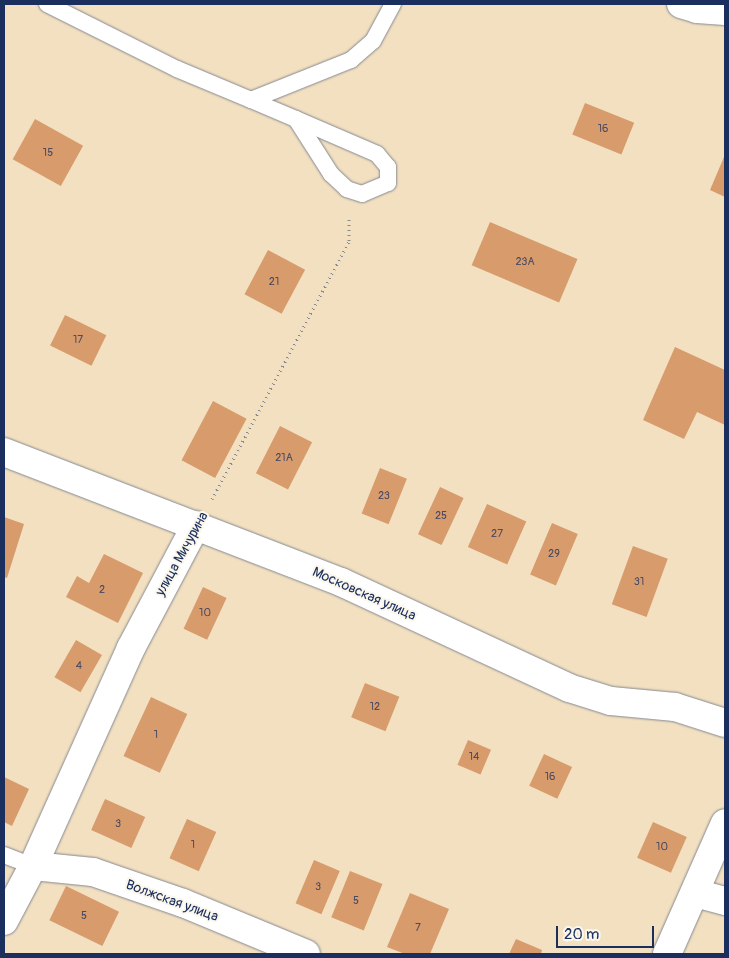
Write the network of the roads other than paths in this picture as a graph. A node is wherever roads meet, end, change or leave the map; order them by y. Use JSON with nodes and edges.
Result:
{"nodes":[{"id":1,"x":47,"y":4,"type":"edge"},
{"id":2,"x":393,"y":4,"type":"edge"},
{"id":3,"x":681,"y":4,"type":"edge"},
{"id":4,"x":725,"y":11,"type":"edge"},
{"id":5,"x":251,"y":100,"type":"junction"},
{"id":6,"x":296,"y":119,"type":"junction"},
{"id":7,"x":4,"y":452,"type":"edge"},
{"id":8,"x":196,"y":525,"type":"junction"},
{"id":9,"x":725,"y":722,"type":"edge"},
{"id":10,"x":725,"y":823,"type":"edge"},
{"id":11,"x":4,"y":855,"type":"edge"},
{"id":12,"x":33,"y":866,"type":"junction"},
{"id":13,"x":695,"y":893,"type":"junction"},
{"id":14,"x":725,"y":901,"type":"edge"},
{"id":15,"x":4,"y":921,"type":"edge"},
{"id":16,"x":306,"y":954,"type":"edge"},
{"id":17,"x":667,"y":954,"type":"edge"}],
"edges":[{"from":1,"to":5,"type":"lane"},
{"from":2,"to":5,"type":"lane"},
{"from":3,"to":4,"type":"street"},
{"from":5,"to":6,"type":"lane"},
{"from":6,"to":6,"type":"lane"},
{"from":7,"to":8,"type":"street","name":"Московская улица"},
{"from":8,"to":9,"type":"street","name":"Московская улица"},
{"from":8,"to":12,"type":"street","name":"улица Мичурина"},
{"from":10,"to":13,"type":"street"},
{"from":11,"to":12,"type":"lane"},
{"from":12,"to":15,"type":"street","name":"улица Мичурина"},
{"from":12,"to":16,"type":"street","name":"Волжская улица"},
{"from":13,"to":14,"type":"street"},
{"from":13,"to":17,"type":"street"}]}
